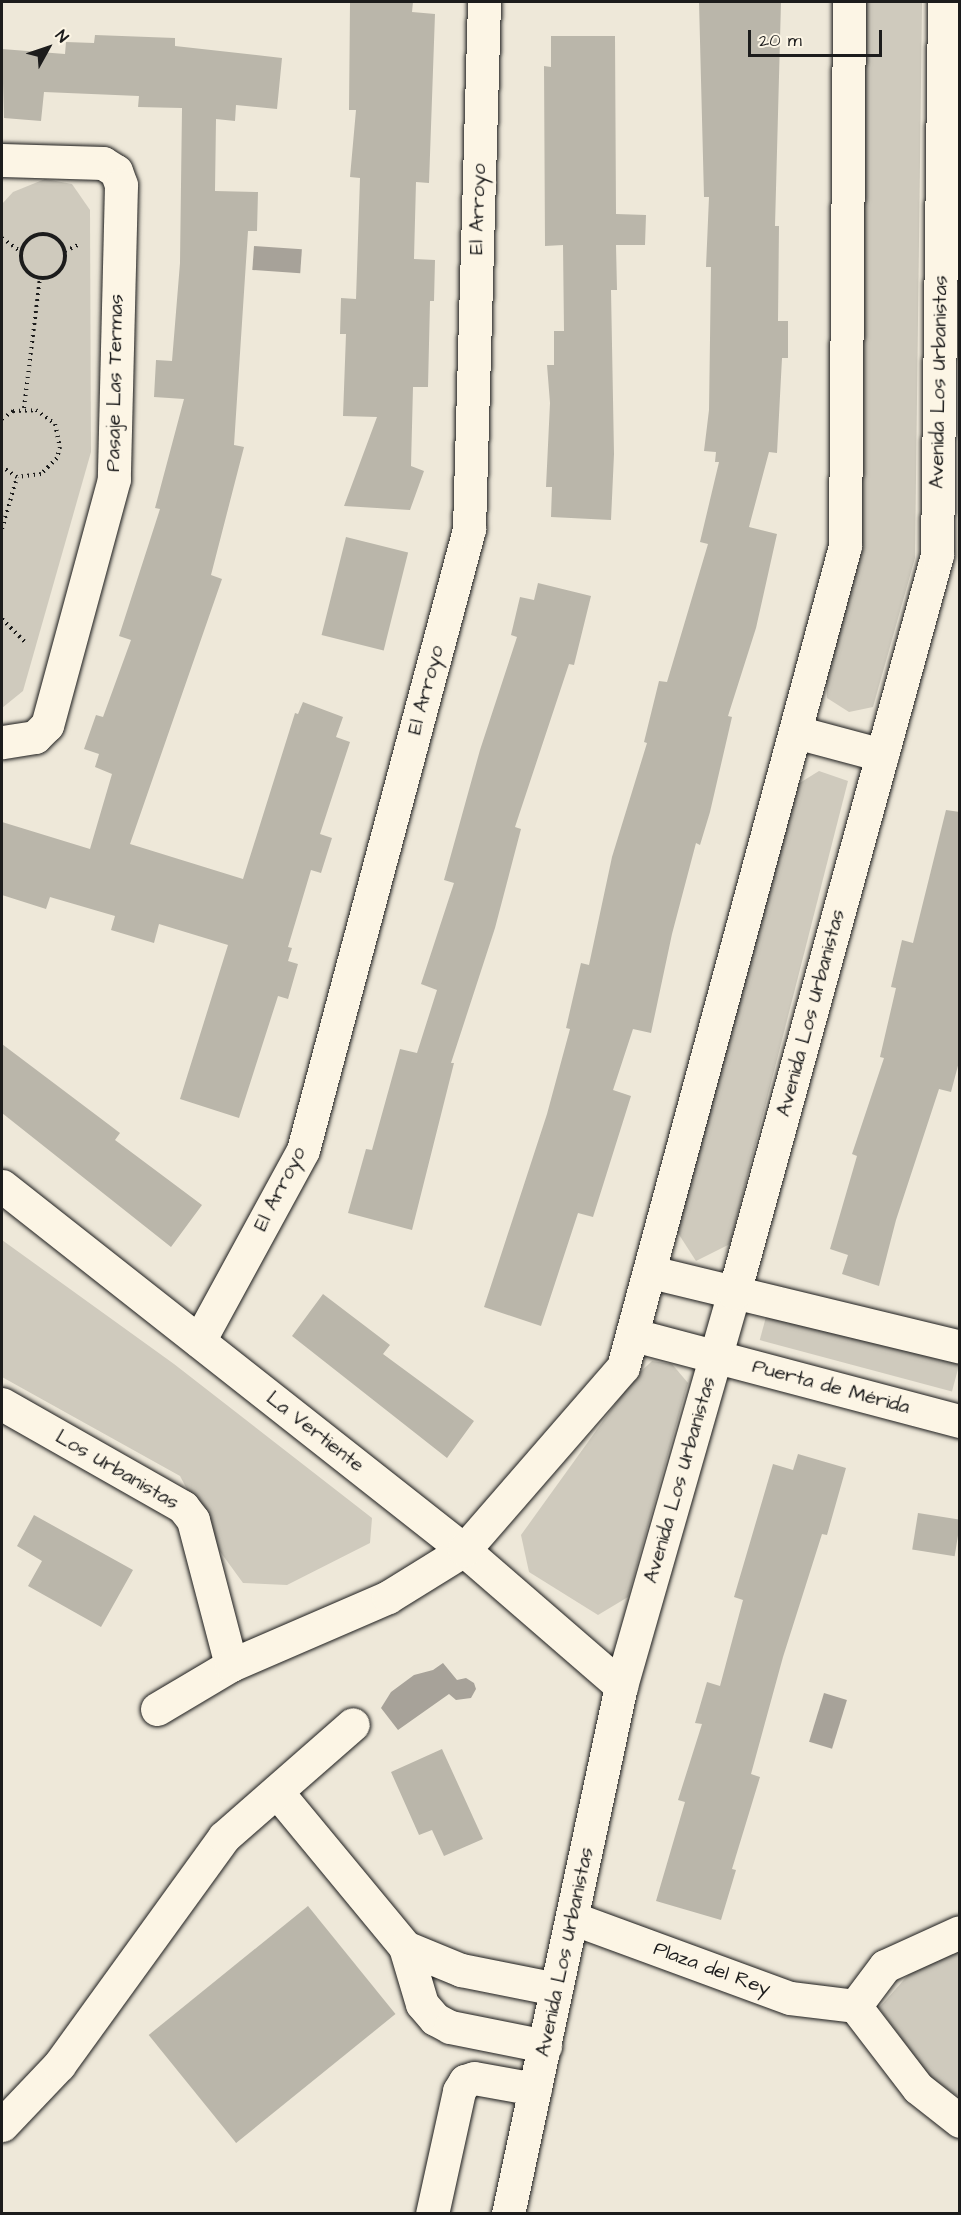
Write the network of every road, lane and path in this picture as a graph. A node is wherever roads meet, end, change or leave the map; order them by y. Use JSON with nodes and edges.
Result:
{"nodes":[{"id":1,"x":484,"y":2,"type":"edge"},
{"id":2,"x":849,"y":2,"type":"edge"},
{"id":3,"x":944,"y":2,"type":"edge"},
{"id":4,"x":2,"y":160,"type":"edge"},
{"id":5,"x":2,"y":238,"type":"edge"},
{"id":6,"x":21,"y":252,"type":"junction"},
{"id":7,"x":40,"y":278,"type":"junction"},
{"id":8,"x":24,"y":408,"type":"junction"},
{"id":9,"x":2,"y":419,"type":"edge"},
{"id":10,"x":2,"y":467,"type":"edge"},
{"id":11,"x":17,"y":477,"type":"junction"},
{"id":12,"x":2,"y":529,"type":"edge"},
{"id":13,"x":796,"y":732,"type":"junction"},
{"id":14,"x":2,"y":742,"type":"edge"},
{"id":15,"x":882,"y":755,"type":"junction"},
{"id":16,"x":2,"y":1186,"type":"edge"},
{"id":17,"x":651,"y":1272,"type":"junction"},
{"id":18,"x":734,"y":1293,"type":"junction"},
{"id":19,"x":633,"y":1335,"type":"junction"},
{"id":20,"x":199,"y":1341,"type":"junction"},
{"id":21,"x":960,"y":1347,"type":"edge"},
{"id":22,"x":715,"y":1357,"type":"junction"},
{"id":23,"x":2,"y":1404,"type":"edge"},
{"id":24,"x":960,"y":1421,"type":"edge"},
{"id":25,"x":464,"y":1550,"type":"junction"},
{"id":26,"x":231,"y":1665,"type":"junction"},
{"id":27,"x":621,"y":1686,"type":"junction"},
{"id":28,"x":158,"y":1708,"type":"dead end"},
{"id":29,"x":353,"y":1724,"type":"dead end"},
{"id":30,"x":277,"y":1792,"type":"junction"},
{"id":31,"x":572,"y":1918,"type":"junction"},
{"id":32,"x":960,"y":1932,"type":"edge"},
{"id":33,"x":405,"y":1947,"type":"junction"},
{"id":34,"x":556,"y":1989,"type":"junction"},
{"id":35,"x":855,"y":2006,"type":"junction"},
{"id":36,"x":545,"y":2046,"type":"junction"},
{"id":37,"x":535,"y":2089,"type":"junction"},
{"id":38,"x":960,"y":2121,"type":"edge"},
{"id":39,"x":2,"y":2125,"type":"edge"},
{"id":40,"x":432,"y":2214,"type":"edge"},
{"id":41,"x":508,"y":2214,"type":"edge"}],
"edges":[{"from":1,"to":20,"type":"street","name":"El Arroyo"},
{"from":2,"to":13,"type":"street"},
{"from":3,"to":15,"type":"street","name":"Avenida Los Urbanistas"},
{"from":4,"to":14,"type":"street","name":"Pasaje Las Termas"},
{"from":5,"to":6,"type":"path"},
{"from":6,"to":7,"type":"path"},
{"from":6,"to":7,"type":"path"},
{"from":7,"to":8,"type":"path"},
{"from":8,"to":9,"type":"path"},
{"from":8,"to":11,"type":"path"},
{"from":10,"to":11,"type":"path"},
{"from":11,"to":12,"type":"path"},
{"from":13,"to":15,"type":"street"},
{"from":13,"to":17,"type":"street"},
{"from":15,"to":18,"type":"street","name":"Avenida Los Urbanistas"},
{"from":16,"to":20,"type":"street","name":"La Vertiente"},
{"from":17,"to":18,"type":"street"},
{"from":17,"to":19,"type":"street"},
{"from":18,"to":21,"type":"street"},
{"from":18,"to":22,"type":"street","name":"Avenida Los Urbanistas"},
{"from":19,"to":22,"type":"street","name":"Puerta de Mérida"},
{"from":19,"to":25,"type":"street"},
{"from":20,"to":25,"type":"street","name":"La Vertiente"},
{"from":22,"to":24,"type":"street","name":"Puerta de Mérida"},
{"from":22,"to":27,"type":"street","name":"Avenida Los Urbanistas"},
{"from":23,"to":26,"type":"street","name":"Los Urbanistas"},
{"from":25,"to":26,"type":"street"},
{"from":25,"to":27,"type":"street","name":"La Vertiente"},
{"from":26,"to":28,"type":"street"},
{"from":27,"to":31,"type":"street","name":"Avenida Los Urbanistas"},
{"from":29,"to":30,"type":"street"},
{"from":30,"to":33,"type":"street"},
{"from":30,"to":39,"type":"street"},
{"from":31,"to":34,"type":"street","name":"Avenida Los Urbanistas"},
{"from":31,"to":35,"type":"street","name":"Plaza del Rey"},
{"from":32,"to":35,"type":"street"},
{"from":33,"to":34,"type":"street"},
{"from":33,"to":36,"type":"street"},
{"from":34,"to":36,"type":"street","name":"Avenida Los Urbanistas"},
{"from":35,"to":38,"type":"street"},
{"from":36,"to":37,"type":"street","name":"Avenida Los Urbanistas"},
{"from":37,"to":40,"type":"street"},
{"from":37,"to":41,"type":"street","name":"Avenida Los Urbanistas"}]}
